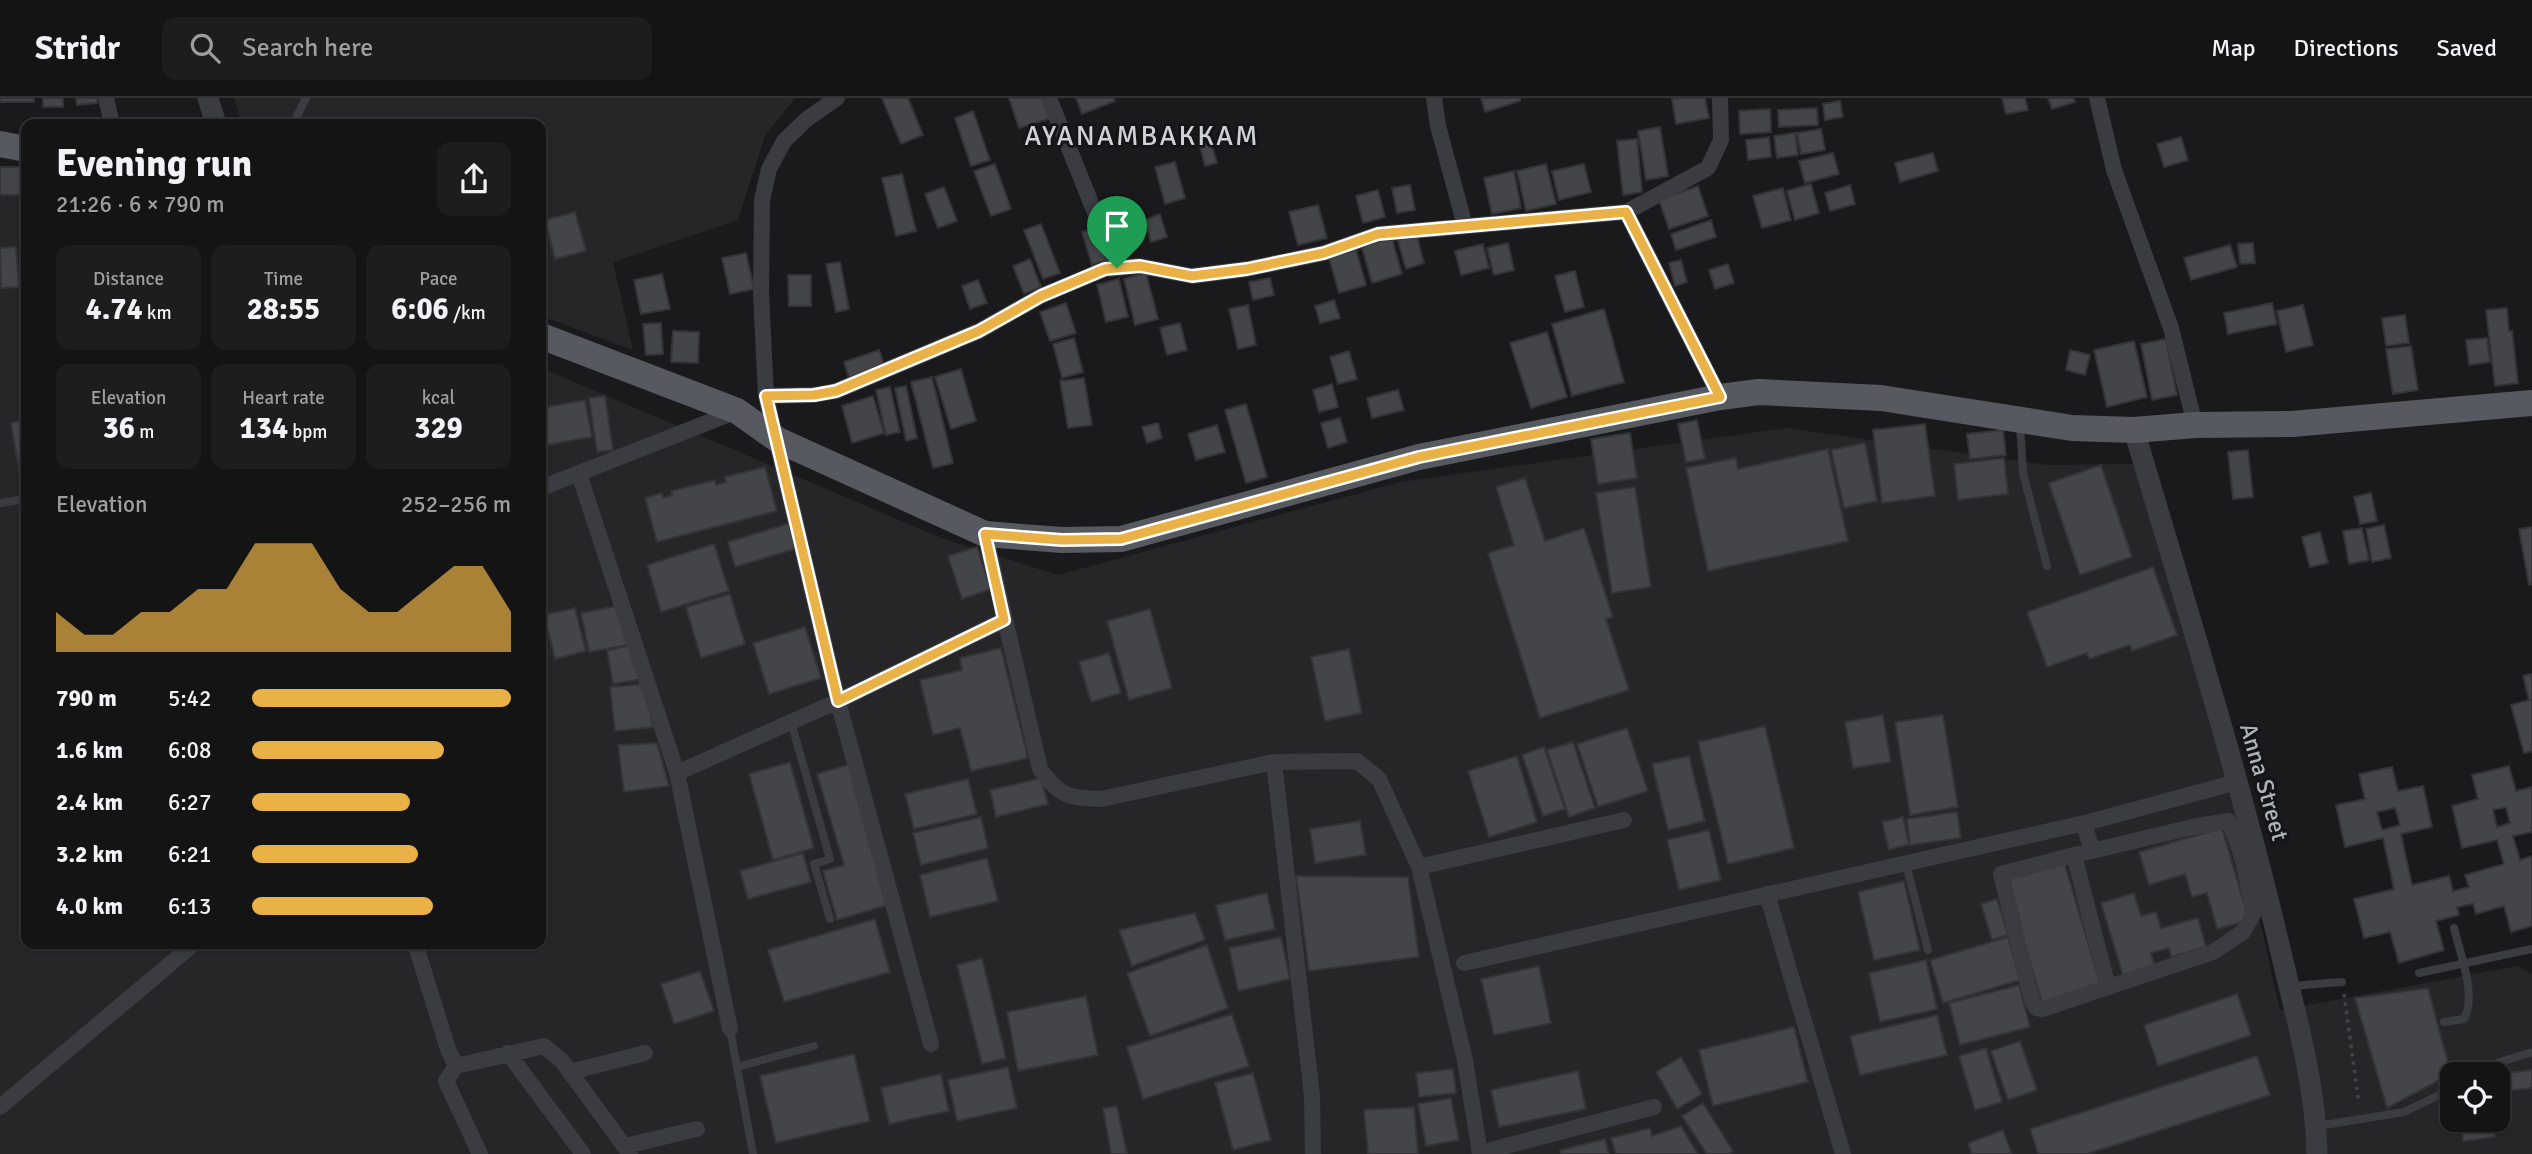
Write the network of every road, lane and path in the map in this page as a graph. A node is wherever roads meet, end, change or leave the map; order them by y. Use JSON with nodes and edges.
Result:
{"nodes":[{"id":1,"x":106,"y":98,"type":"edge"},
{"id":2,"x":208,"y":98,"type":"edge"},
{"id":3,"x":306,"y":98,"type":"edge"},
{"id":4,"x":837,"y":98,"type":"edge"},
{"id":5,"x":1049,"y":98,"type":"edge"},
{"id":6,"x":1434,"y":98,"type":"edge"},
{"id":7,"x":1720,"y":98,"type":"edge"},
{"id":8,"x":2097,"y":98,"type":"edge"},
{"id":9,"x":111,"y":119,"type":"edge"},
{"id":10,"x":214,"y":119,"type":"edge"},
{"id":11,"x":297,"y":119,"type":"edge"},
{"id":12,"x":0,"y":144,"type":"edge"},
{"id":13,"x":21,"y":148,"type":"edge"},
{"id":14,"x":1626,"y":212,"type":"junction"},
{"id":15,"x":1465,"y":226,"type":"junction"},
{"id":16,"x":1117,"y":268,"type":"junction"},
{"id":17,"x":546,"y":338,"type":"edge"},
{"id":18,"x":766,"y":396,"type":"junction"},
{"id":19,"x":1720,"y":397,"type":"junction"},
{"id":20,"x":2532,"y":403,"type":"edge"},
{"id":21,"x":737,"y":411,"type":"junction"},
{"id":22,"x":2020,"y":420,"type":"junction"},
{"id":23,"x":2195,"y":425,"type":"junction"},
{"id":24,"x":2134,"y":430,"type":"junction"},
{"id":25,"x":778,"y":440,"type":"junction"},
{"id":26,"x":579,"y":474,"type":"junction"},
{"id":27,"x":546,"y":486,"type":"edge"},
{"id":28,"x":21,"y":500,"type":"edge"},
{"id":29,"x":0,"y":503,"type":"edge"},
{"id":30,"x":985,"y":534,"type":"junction"},
{"id":31,"x":2047,"y":566,"type":"dead end"},
{"id":32,"x":1004,"y":620,"type":"junction"},
{"id":33,"x":838,"y":701,"type":"junction"},
{"id":34,"x":791,"y":722,"type":"junction"},
{"id":35,"x":1274,"y":762,"type":"junction"},
{"id":36,"x":677,"y":773,"type":"junction"},
{"id":37,"x":2238,"y":782,"type":"junction"},
{"id":38,"x":1625,"y":820,"type":"dead end"},
{"id":39,"x":2084,"y":823,"type":"junction"},
{"id":40,"x":2092,"y":851,"type":"junction"},
{"id":41,"x":2074,"y":855,"type":"junction"},
{"id":42,"x":1906,"y":864,"type":"junction"},
{"id":43,"x":1419,"y":867,"type":"junction"},
{"id":44,"x":1767,"y":894,"type":"junction"},
{"id":45,"x":830,"y":919,"type":"dead end"},
{"id":46,"x":2454,"y":928,"type":"dead end"},
{"id":47,"x":188,"y":949,"type":"edge"},
{"id":48,"x":417,"y":949,"type":"edge"},
{"id":49,"x":2532,"y":949,"type":"edge"},
{"id":50,"x":1928,"y":950,"type":"dead end"},
{"id":51,"x":1464,"y":963,"type":"dead end"},
{"id":52,"x":2463,"y":964,"type":"junction"},
{"id":53,"x":2419,"y":973,"type":"dead end"},
{"id":54,"x":2342,"y":982,"type":"joint"},
{"id":55,"x":2289,"y":986,"type":"junction"},
{"id":56,"x":2108,"y":987,"type":"junction"},
{"id":57,"x":2444,"y":1022,"type":"dead end"},
{"id":58,"x":730,"y":1029,"type":"joint"},
{"id":59,"x":931,"y":1044,"type":"dead end"},
{"id":60,"x":814,"y":1046,"type":"dead end"},
{"id":61,"x":2532,"y":1052,"type":"edge"},
{"id":62,"x":645,"y":1053,"type":"dead end"},
{"id":63,"x":509,"y":1054,"type":"junction"},
{"id":64,"x":2500,"y":1062,"type":"edge"},
{"id":65,"x":456,"y":1066,"type":"junction"},
{"id":66,"x":737,"y":1068,"type":"junction"},
{"id":67,"x":570,"y":1072,"type":"junction"},
{"id":68,"x":2440,"y":1095,"type":"edge"},
{"id":69,"x":0,"y":1107,"type":"edge"},
{"id":70,"x":1654,"y":1107,"type":"dead end"},
{"id":71,"x":2361,"y":1119,"type":"junction"},
{"id":72,"x":2316,"y":1127,"type":"junction"},
{"id":73,"x":697,"y":1129,"type":"dead end"},
{"id":74,"x":627,"y":1150,"type":"edge"},
{"id":75,"x":1480,"y":1153,"type":"edge"},
{"id":76,"x":480,"y":1154,"type":"edge"},
{"id":77,"x":583,"y":1154,"type":"edge"},
{"id":78,"x":753,"y":1154,"type":"edge"},
{"id":79,"x":1313,"y":1154,"type":"edge"},
{"id":80,"x":1843,"y":1154,"type":"edge"},
{"id":81,"x":2317,"y":1154,"type":"edge"}],
"edges":[{"from":1,"to":9,"type":"street"},
{"from":2,"to":10,"type":"street"},
{"from":3,"to":11,"type":"lane"},
{"from":4,"to":18,"type":"street"},
{"from":5,"to":16,"type":"street"},
{"from":6,"to":15,"type":"street"},
{"from":7,"to":14,"type":"street"},
{"from":8,"to":23,"type":"street"},
{"from":12,"to":13,"type":"main road"},
{"from":14,"to":15,"type":"street"},
{"from":14,"to":19,"type":"street"},
{"from":15,"to":16,"type":"street"},
{"from":16,"to":18,"type":"street"},
{"from":17,"to":21,"type":"main road"},
{"from":18,"to":25,"type":"street"},
{"from":19,"to":22,"type":"main road"},
{"from":19,"to":30,"type":"main road"},
{"from":20,"to":23,"type":"main road"},
{"from":21,"to":25,"type":"main road"},
{"from":21,"to":26,"type":"street"},
{"from":22,"to":24,"type":"main road"},
{"from":22,"to":31,"type":"lane"},
{"from":23,"to":24,"type":"main road"},
{"from":24,"to":37,"type":"street","name":"Anna Street"},
{"from":25,"to":30,"type":"main road"},
{"from":25,"to":33,"type":"street"},
{"from":26,"to":27,"type":"street"},
{"from":26,"to":36,"type":"street"},
{"from":28,"to":29,"type":"lane"},
{"from":30,"to":32,"type":"street"},
{"from":32,"to":33,"type":"street"},
{"from":32,"to":35,"type":"street"},
{"from":33,"to":34,"type":"street"},
{"from":33,"to":59,"type":"street"},
{"from":34,"to":36,"type":"street"},
{"from":34,"to":45,"type":"lane"},
{"from":35,"to":43,"type":"street"},
{"from":35,"to":79,"type":"street"},
{"from":36,"to":58,"type":"street"},
{"from":37,"to":39,"type":"street"},
{"from":37,"to":55,"type":"street","name":"Anna Street"},
{"from":38,"to":43,"type":"street"},
{"from":39,"to":40,"type":"street"},
{"from":39,"to":42,"type":"street"},
{"from":40,"to":41,"type":"street"},
{"from":40,"to":56,"type":"street"},
{"from":41,"to":56,"type":"street"},
{"from":41,"to":56,"type":"street"},
{"from":42,"to":44,"type":"street"},
{"from":42,"to":50,"type":"lane"},
{"from":43,"to":75,"type":"street"},
{"from":44,"to":51,"type":"street"},
{"from":44,"to":80,"type":"street"},
{"from":46,"to":52,"type":"lane"},
{"from":47,"to":69,"type":"street"},
{"from":48,"to":65,"type":"street"},
{"from":49,"to":52,"type":"lane"},
{"from":52,"to":53,"type":"lane"},
{"from":52,"to":57,"type":"lane"},
{"from":54,"to":55,"type":"lane"},
{"from":54,"to":71,"type":"path"},
{"from":55,"to":72,"type":"street","name":"Anna Street"},
{"from":58,"to":66,"type":"lane"},
{"from":60,"to":66,"type":"lane"},
{"from":61,"to":64,"type":"lane"},
{"from":62,"to":67,"type":"street"},
{"from":63,"to":65,"type":"street"},
{"from":63,"to":67,"type":"street"},
{"from":63,"to":77,"type":"street"},
{"from":65,"to":76,"type":"street"},
{"from":66,"to":78,"type":"lane"},
{"from":67,"to":74,"type":"street"},
{"from":68,"to":71,"type":"lane"},
{"from":70,"to":75,"type":"street"},
{"from":71,"to":72,"type":"lane"},
{"from":72,"to":81,"type":"street","name":"Anna Street"},
{"from":73,"to":74,"type":"street"}]}
